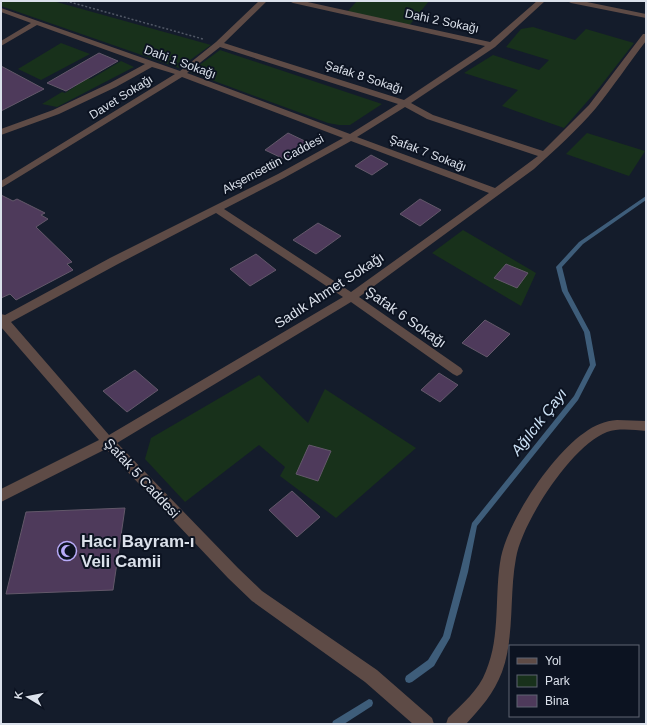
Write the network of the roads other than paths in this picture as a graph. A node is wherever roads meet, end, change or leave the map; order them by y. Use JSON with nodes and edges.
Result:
{"nodes":[{"id":1,"x":263,"y":1,"type":"edge"},
{"id":2,"x":292,"y":1,"type":"edge"},
{"id":3,"x":541,"y":1,"type":"edge"},
{"id":4,"x":571,"y":1,"type":"edge"},
{"id":5,"x":1,"y":10,"type":"edge"},
{"id":6,"x":646,"y":16,"type":"edge"},
{"id":7,"x":36,"y":23,"type":"junction"},
{"id":8,"x":646,"y":36,"type":"edge"},
{"id":9,"x":1,"y":44,"type":"edge"},
{"id":10,"x":219,"y":44,"type":"junction"},
{"id":11,"x":492,"y":45,"type":"junction"},
{"id":12,"x":151,"y":64,"type":"junction"},
{"id":13,"x":181,"y":74,"type":"junction"},
{"id":14,"x":405,"y":103,"type":"junction"},
{"id":15,"x":1,"y":132,"type":"edge"},
{"id":16,"x":350,"y":138,"type":"junction"},
{"id":17,"x":546,"y":154,"type":"junction"},
{"id":18,"x":1,"y":185,"type":"edge"},
{"id":19,"x":496,"y":192,"type":"junction"},
{"id":20,"x":217,"y":209,"type":"junction"},
{"id":21,"x":351,"y":297,"type":"junction"},
{"id":22,"x":2,"y":321,"type":"edge"},
{"id":23,"x":457,"y":371,"type":"dead end"},
{"id":24,"x":646,"y":426,"type":"edge"},
{"id":25,"x":108,"y":442,"type":"junction"},
{"id":26,"x":1,"y":496,"type":"edge"},
{"id":27,"x":426,"y":724,"type":"edge"},
{"id":28,"x":454,"y":724,"type":"edge"}],
"edges":[{"from":1,"to":10,"type":"street","name":"Davet Sokağı"},
{"from":2,"to":11,"type":"street","name":"Dahi 2 Sokağı"},
{"from":3,"to":11,"type":"street","name":"Akşemsettin Caddesi"},
{"from":4,"to":6,"type":"street"},
{"from":5,"to":7,"type":"street","name":"Dahi 1 Sokağı"},
{"from":7,"to":9,"type":"street"},
{"from":7,"to":12,"type":"street","name":"Dahi 1 Sokağı"},
{"from":8,"to":17,"type":"street","name":"Sadık Ahmet Sokağı"},
{"from":10,"to":13,"type":"street","name":"Davet Sokağı"},
{"from":10,"to":14,"type":"street","name":"Şafak 8 Sokağı"},
{"from":11,"to":14,"type":"street","name":"Akşemsettin Caddesi"},
{"from":12,"to":13,"type":"street","name":"Dahi 1 Sokağı"},
{"from":12,"to":15,"type":"street"},
{"from":13,"to":16,"type":"street","name":"Dahi 1 Sokağı"},
{"from":13,"to":18,"type":"street","name":"Davet Sokağı"},
{"from":14,"to":16,"type":"street","name":"Akşemsettin Caddesi"},
{"from":14,"to":17,"type":"street","name":"Şafak 8 Sokağı"},
{"from":16,"to":19,"type":"street","name":"Şafak 7 Sokağı"},
{"from":16,"to":20,"type":"street","name":"Akşemsettin Caddesi"},
{"from":17,"to":19,"type":"street","name":"Sadık Ahmet Sokağı"},
{"from":19,"to":21,"type":"street","name":"Sadık Ahmet Sokağı"},
{"from":20,"to":21,"type":"street","name":"Şafak 6 Sokağı"},
{"from":20,"to":22,"type":"street","name":"Akşemsettin Caddesi"},
{"from":21,"to":23,"type":"street","name":"Şafak 6 Sokağı"},
{"from":21,"to":25,"type":"street","name":"Sadık Ahmet Sokağı"},
{"from":22,"to":25,"type":"street","name":"Şafak 5 Caddesi"},
{"from":24,"to":28,"type":"street"},
{"from":25,"to":26,"type":"street","name":"Sadık Ahmet Sokağı"},
{"from":25,"to":27,"type":"street","name":"Şafak 5 Caddesi"}]}
